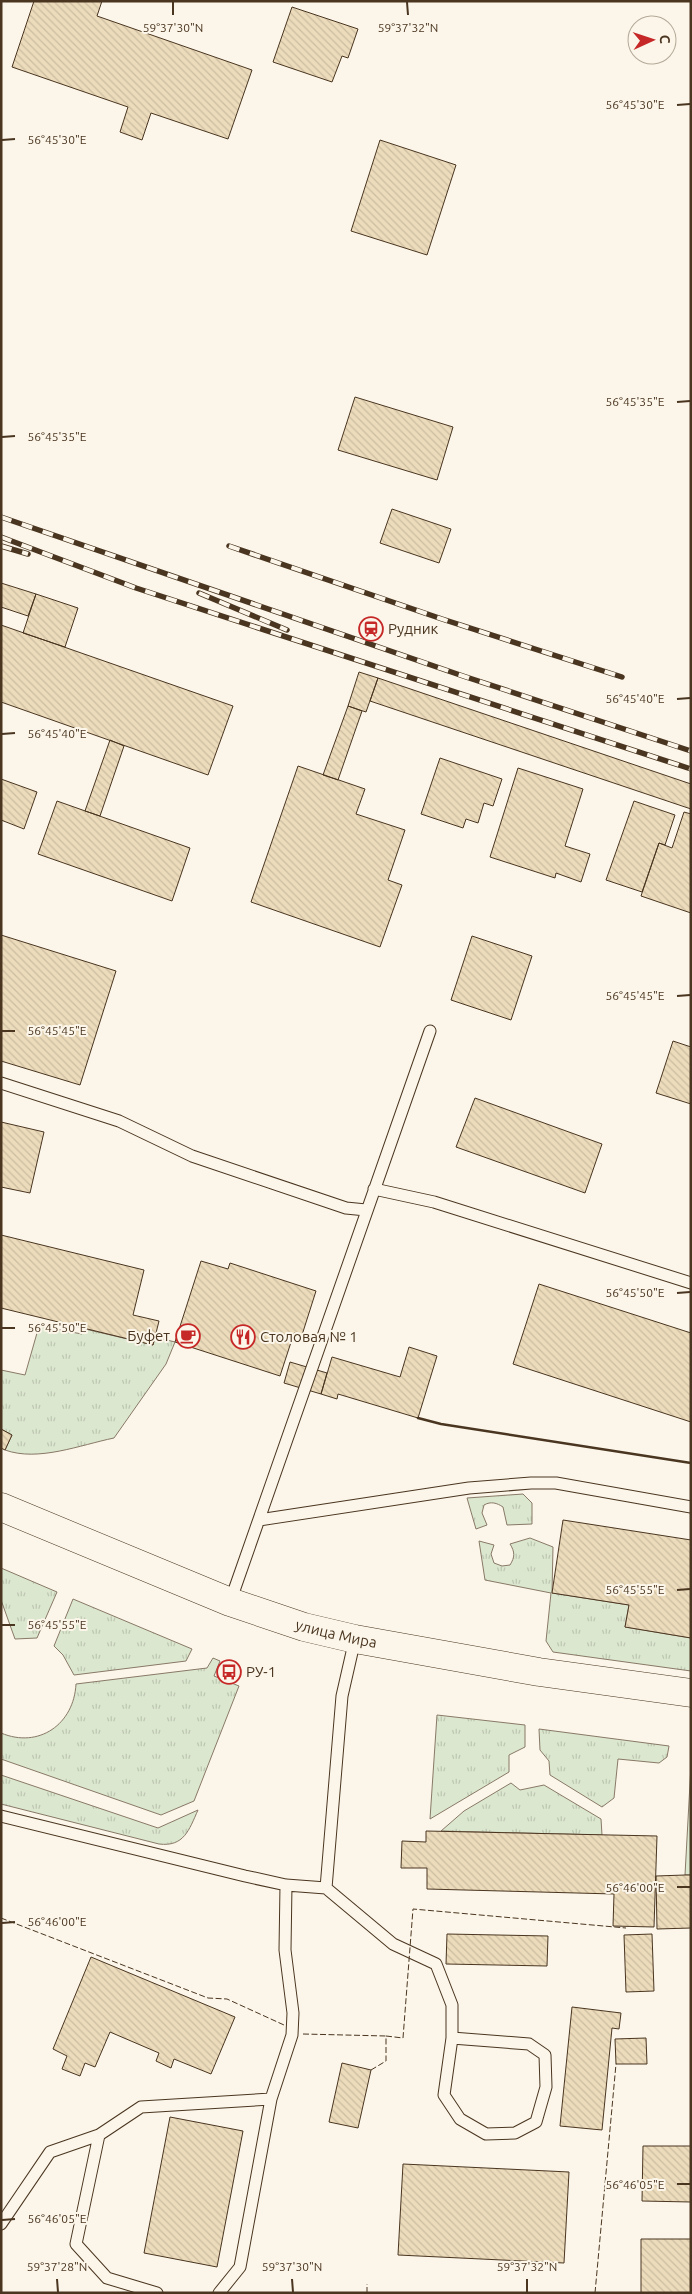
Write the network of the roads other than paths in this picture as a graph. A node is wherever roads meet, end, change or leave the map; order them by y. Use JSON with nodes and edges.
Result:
{"nodes":[{"id":1,"x":430,"y":1031,"type":"dead end"},
{"id":2,"x":1,"y":1083,"type":"edge"},
{"id":3,"x":374,"y":1189,"type":"junction"},
{"id":4,"x":366,"y":1210,"type":"junction"},
{"id":5,"x":691,"y":1283,"type":"edge"},
{"id":6,"x":1,"y":1507,"type":"edge"},
{"id":7,"x":691,"y":1507,"type":"edge"},
{"id":8,"x":259,"y":1520,"type":"junction"},
{"id":9,"x":230,"y":1602,"type":"junction"},
{"id":10,"x":355,"y":1639,"type":"junction"},
{"id":11,"x":691,"y":1693,"type":"edge"},
{"id":12,"x":1,"y":1816,"type":"edge"},
{"id":13,"x":286,"y":1885,"type":"junction"},
{"id":14,"x":326,"y":1888,"type":"junction"},
{"id":15,"x":452,"y":2038,"type":"junction"},
{"id":16,"x":271,"y":2099,"type":"junction"},
{"id":17,"x":99,"y":2136,"type":"junction"},
{"id":18,"x":1,"y":2224,"type":"edge"},
{"id":19,"x":157,"y":2293,"type":"edge"},
{"id":20,"x":219,"y":2293,"type":"edge"}],
"edges":[{"from":1,"to":3,"type":"lane"},
{"from":2,"to":4,"type":"lane"},
{"from":3,"to":4,"type":"lane"},
{"from":3,"to":5,"type":"lane"},
{"from":4,"to":8,"type":"lane"},
{"from":6,"to":9,"type":"highway","name":"улица Мира"},
{"from":7,"to":8,"type":"lane"},
{"from":8,"to":9,"type":"lane"},
{"from":9,"to":10,"type":"highway","name":"улица Мира"},
{"from":10,"to":11,"type":"highway","name":"улица Мира"},
{"from":10,"to":14,"type":"lane"},
{"from":12,"to":13,"type":"lane"},
{"from":13,"to":14,"type":"lane"},
{"from":13,"to":16,"type":"lane"},
{"from":14,"to":15,"type":"lane"},
{"from":15,"to":15,"type":"lane"},
{"from":16,"to":17,"type":"lane"},
{"from":16,"to":20,"type":"lane"},
{"from":17,"to":18,"type":"lane"},
{"from":17,"to":19,"type":"lane"}]}
